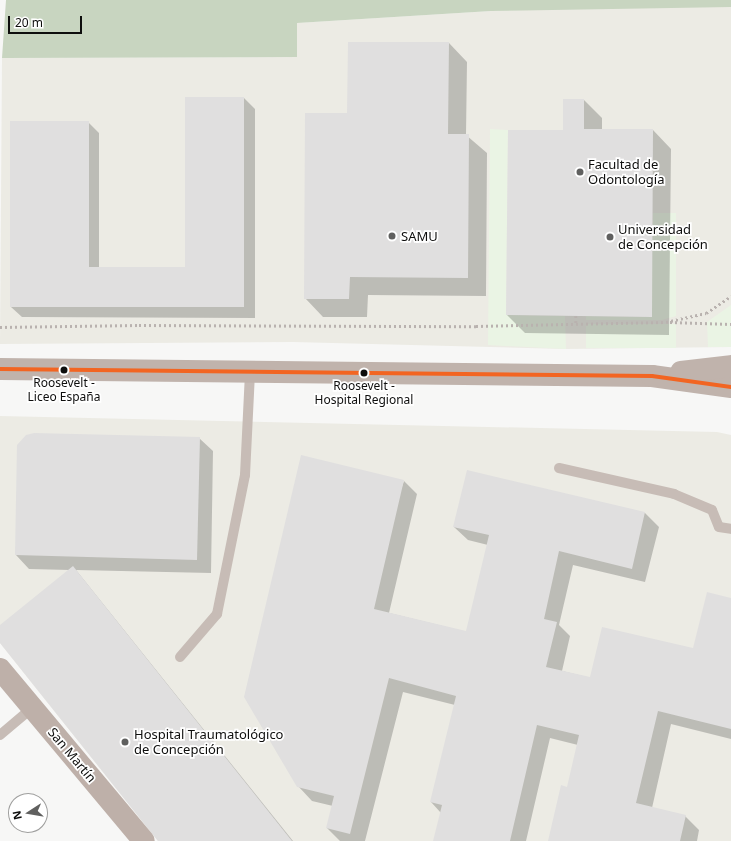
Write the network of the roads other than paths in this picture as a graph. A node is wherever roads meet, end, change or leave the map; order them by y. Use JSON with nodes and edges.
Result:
{"nodes":[{"id":1,"x":731,"y":366,"type":"edge"},
{"id":2,"x":0,"y":369,"type":"edge"},
{"id":3,"x":250,"y":373,"type":"junction"},
{"id":4,"x":652,"y":376,"type":"junction"},
{"id":5,"x":731,"y":387,"type":"edge"},
{"id":6,"x":559,"y":468,"type":"dead end"},
{"id":7,"x":731,"y":529,"type":"edge"},
{"id":8,"x":180,"y":657,"type":"dead end"},
{"id":9,"x":0,"y":669,"type":"edge"},
{"id":10,"x":32,"y":708,"type":"junction"},
{"id":11,"x":0,"y":734,"type":"edge"},
{"id":12,"x":140,"y":840,"type":"edge"}],
"edges":[{"from":1,"to":4,"type":"main road"},
{"from":2,"to":3,"type":"main road"},
{"from":3,"to":4,"type":"main road"},
{"from":3,"to":8,"type":"lane"},
{"from":4,"to":5,"type":"main road"},
{"from":6,"to":7,"type":"lane"},
{"from":9,"to":10,"type":"main road","name":"San Martín"},
{"from":10,"to":11,"type":"lane"},
{"from":10,"to":12,"type":"main road","name":"San Martín"}]}
